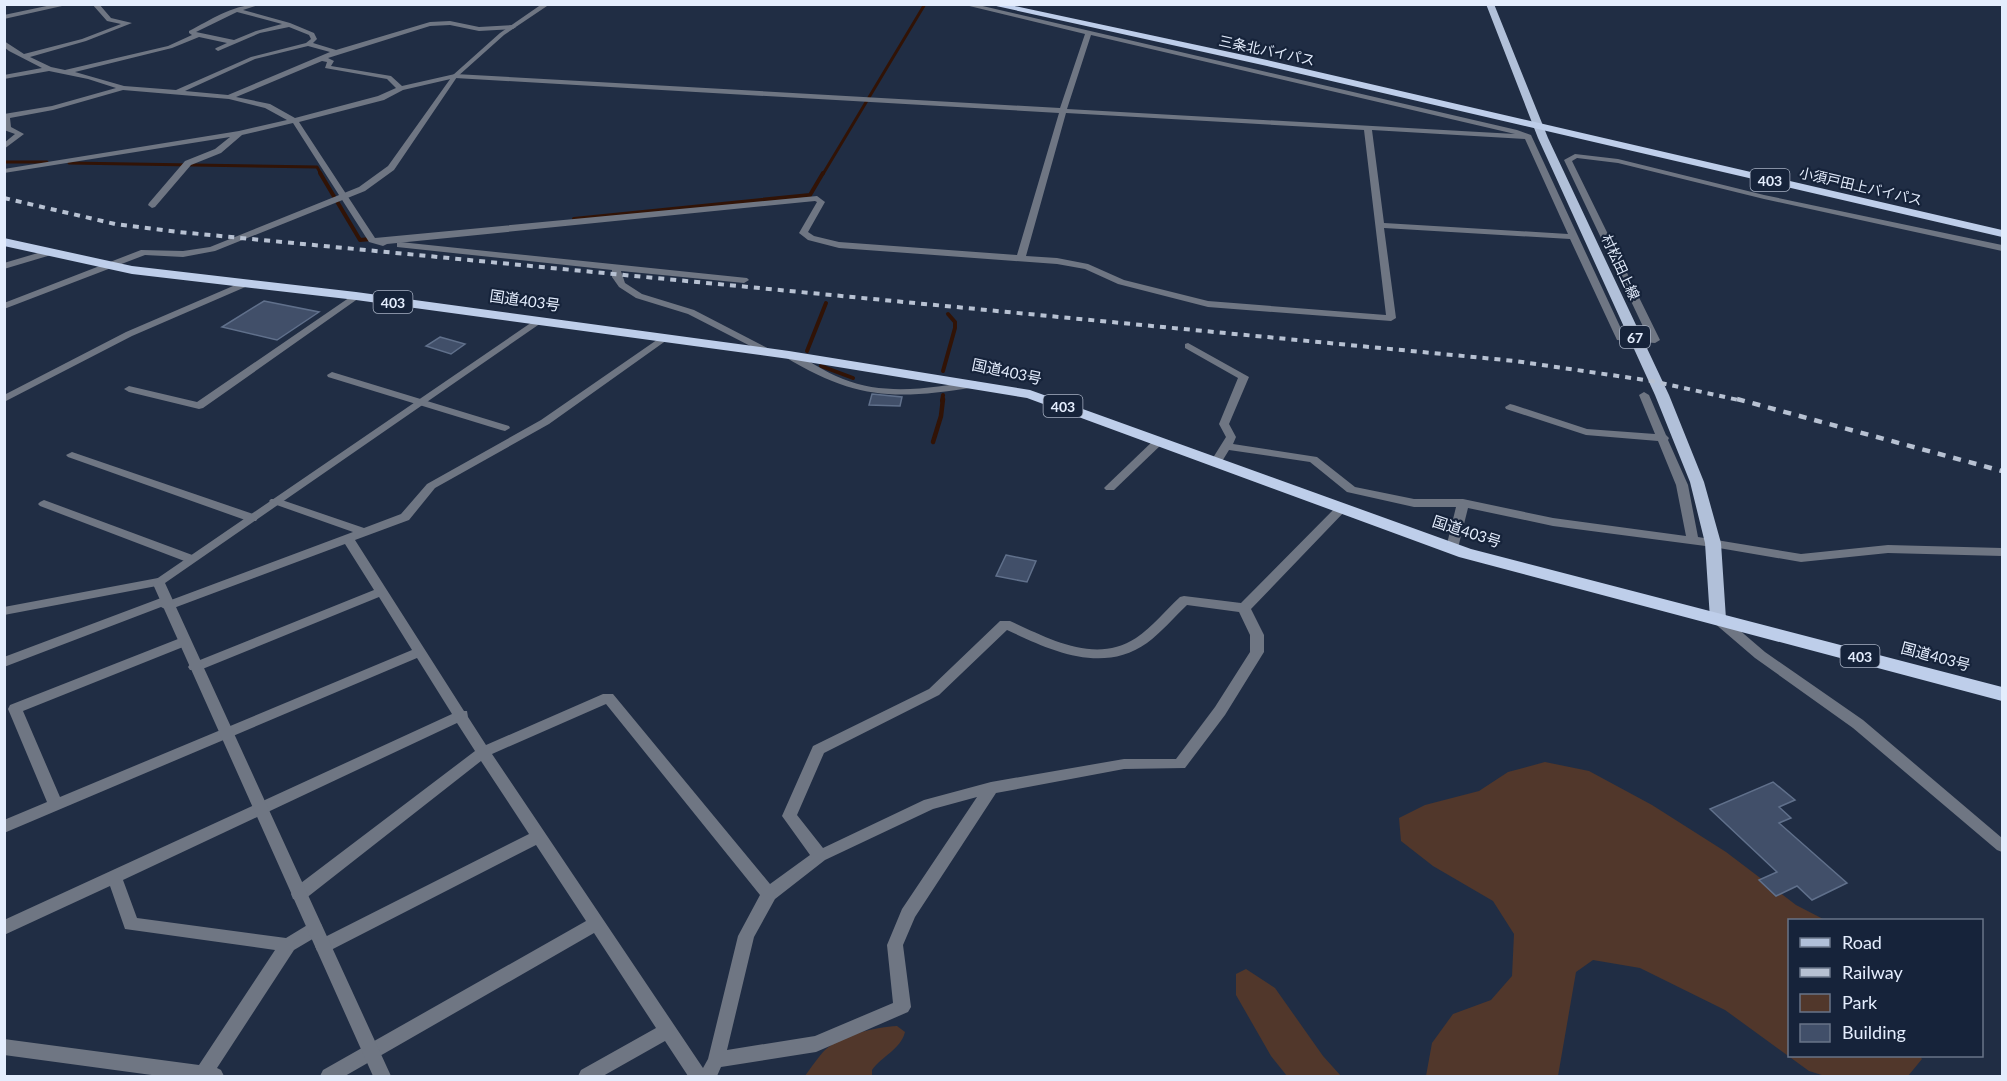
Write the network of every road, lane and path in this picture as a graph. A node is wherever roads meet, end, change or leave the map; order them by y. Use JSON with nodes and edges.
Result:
{"nodes":[{"id":1,"x":68,"y":4,"type":"edge"},
{"id":2,"x":94,"y":4,"type":"edge"},
{"id":3,"x":258,"y":4,"type":"edge"},
{"id":4,"x":547,"y":4,"type":"edge"},
{"id":5,"x":964,"y":4,"type":"edge"},
{"id":6,"x":991,"y":4,"type":"edge"},
{"id":7,"x":1490,"y":4,"type":"edge"},
{"id":8,"x":237,"y":11,"type":"junction"},
{"id":9,"x":4,"y":17,"type":"edge"},
{"id":10,"x":288,"y":24,"type":"junction"},
{"id":11,"x":513,"y":27,"type":"junction"},
{"id":12,"x":1088,"y":34,"type":"junction"},
{"id":13,"x":198,"y":35,"type":"junction"},
{"id":14,"x":236,"y":42,"type":"junction"},
{"id":15,"x":4,"y":43,"type":"edge"},
{"id":16,"x":308,"y":44,"type":"junction"},
{"id":17,"x":218,"y":49,"type":"dead end"},
{"id":18,"x":336,"y":52,"type":"junction"},
{"id":19,"x":25,"y":56,"type":"junction"},
{"id":20,"x":320,"y":58,"type":"junction"},
{"id":21,"x":48,"y":69,"type":"junction"},
{"id":22,"x":62,"y":73,"type":"junction"},
{"id":23,"x":455,"y":76,"type":"junction"},
{"id":24,"x":4,"y":77,"type":"edge"},
{"id":25,"x":123,"y":88,"type":"junction"},
{"id":26,"x":401,"y":88,"type":"junction"},
{"id":27,"x":175,"y":93,"type":"junction"},
{"id":28,"x":229,"y":97,"type":"junction"},
{"id":29,"x":1063,"y":111,"type":"junction"},
{"id":30,"x":295,"y":121,"type":"junction"},
{"id":31,"x":1538,"y":125,"type":"junction"},
{"id":32,"x":1368,"y":128,"type":"junction"},
{"id":33,"x":239,"y":133,"type":"junction"},
{"id":34,"x":1528,"y":137,"type":"junction"},
{"id":35,"x":4,"y":147,"type":"edge"},
{"id":36,"x":4,"y":171,"type":"edge"},
{"id":37,"x":1759,"y":177,"type":"junction"},
{"id":38,"x":1748,"y":193,"type":"junction"},
{"id":39,"x":344,"y":197,"type":"junction"},
{"id":40,"x":153,"y":205,"type":"dead end"},
{"id":41,"x":1380,"y":225,"type":"junction"},
{"id":42,"x":2002,"y":234,"type":"edge"},
{"id":43,"x":1574,"y":237,"type":"junction"},
{"id":44,"x":4,"y":242,"type":"edge"},
{"id":45,"x":376,"y":242,"type":"junction"},
{"id":46,"x":2002,"y":248,"type":"edge"},
{"id":47,"x":48,"y":253,"type":"junction"},
{"id":48,"x":1021,"y":257,"type":"junction"},
{"id":49,"x":4,"y":266,"type":"edge"},
{"id":50,"x":107,"y":266,"type":"junction"},
{"id":51,"x":616,"y":268,"type":"junction"},
{"id":52,"x":744,"y":280,"type":"dead end"},
{"id":53,"x":247,"y":283,"type":"junction"},
{"id":54,"x":356,"y":296,"type":"junction"},
{"id":55,"x":4,"y":306,"type":"edge"},
{"id":56,"x":538,"y":321,"type":"junction"},
{"id":57,"x":664,"y":338,"type":"junction"},
{"id":58,"x":1188,"y":346,"type":"dead end"},
{"id":59,"x":772,"y":353,"type":"junction"},
{"id":60,"x":789,"y":355,"type":"junction"},
{"id":61,"x":332,"y":375,"type":"dead end"},
{"id":62,"x":977,"y":384,"type":"junction"},
{"id":63,"x":129,"y":389,"type":"dead end"},
{"id":64,"x":1644,"y":395,"type":"dead end"},
{"id":65,"x":4,"y":399,"type":"edge"},
{"id":66,"x":420,"y":402,"type":"junction"},
{"id":67,"x":1510,"y":407,"type":"dead end"},
{"id":68,"x":505,"y":428,"type":"dead end"},
{"id":69,"x":1664,"y":438,"type":"junction"},
{"id":70,"x":1159,"y":441,"type":"junction"},
{"id":71,"x":1226,"y":446,"type":"junction"},
{"id":72,"x":72,"y":455,"type":"dead end"},
{"id":73,"x":1216,"y":461,"type":"junction"},
{"id":74,"x":1110,"y":488,"type":"dead end"},
{"id":75,"x":275,"y":501,"type":"junction"},
{"id":76,"x":1463,"y":503,"type":"junction"},
{"id":77,"x":44,"y":504,"type":"dead end"},
{"id":78,"x":1341,"y":509,"type":"junction"},
{"id":79,"x":252,"y":518,"type":"junction"},
{"id":80,"x":364,"y":532,"type":"junction"},
{"id":81,"x":348,"y":538,"type":"junction"},
{"id":82,"x":1693,"y":541,"type":"junction"},
{"id":83,"x":1713,"y":543,"type":"junction"},
{"id":84,"x":1452,"y":548,"type":"junction"},
{"id":85,"x":2002,"y":552,"type":"edge"},
{"id":86,"x":191,"y":559,"type":"junction"},
{"id":87,"x":158,"y":582,"type":"junction"},
{"id":88,"x":383,"y":591,"type":"junction"},
{"id":89,"x":166,"y":603,"type":"junction"},
{"id":90,"x":1244,"y":608,"type":"junction"},
{"id":91,"x":4,"y":611,"type":"edge"},
{"id":92,"x":1718,"y":619,"type":"junction"},
{"id":93,"x":183,"y":642,"type":"junction"},
{"id":94,"x":421,"y":651,"type":"junction"},
{"id":95,"x":4,"y":662,"type":"edge"},
{"id":96,"x":195,"y":667,"type":"junction"},
{"id":97,"x":2002,"y":694,"type":"edge"},
{"id":98,"x":462,"y":715,"type":"junction"},
{"id":99,"x":225,"y":734,"type":"junction"},
{"id":100,"x":483,"y":752,"type":"junction"},
{"id":101,"x":992,"y":788,"type":"junction"},
{"id":102,"x":57,"y":805,"type":"junction"},
{"id":103,"x":259,"y":809,"type":"junction"},
{"id":104,"x":4,"y":827,"type":"edge"},
{"id":105,"x":538,"y":836,"type":"junction"},
{"id":106,"x":2002,"y":846,"type":"edge"},
{"id":107,"x":820,"y":856,"type":"junction"},
{"id":108,"x":115,"y":878,"type":"junction"},
{"id":109,"x":299,"y":894,"type":"junction"},
{"id":110,"x":769,"y":894,"type":"junction"},
{"id":111,"x":596,"y":924,"type":"junction"},
{"id":112,"x":4,"y":928,"type":"edge"},
{"id":113,"x":315,"y":928,"type":"junction"},
{"id":114,"x":288,"y":945,"type":"junction"},
{"id":115,"x":323,"y":946,"type":"junction"},
{"id":116,"x":666,"y":1031,"type":"junction"},
{"id":117,"x":4,"y":1047,"type":"edge"},
{"id":118,"x":371,"y":1053,"type":"junction"},
{"id":119,"x":716,"y":1060,"type":"junction"},
{"id":120,"x":207,"y":1076,"type":"edge"},
{"id":121,"x":329,"y":1077,"type":"edge"},
{"id":122,"x":382,"y":1077,"type":"edge"},
{"id":123,"x":587,"y":1077,"type":"edge"},
{"id":124,"x":698,"y":1077,"type":"edge"},
{"id":125,"x":708,"y":1077,"type":"edge"}],
"edges":[{"from":1,"to":9,"type":"street"},
{"from":2,"to":19,"type":"street"},
{"from":3,"to":8,"type":"street"},
{"from":4,"to":11,"type":"street"},
{"from":5,"to":12,"type":"street"},
{"from":6,"to":31,"type":"highway","name":"三条北バイパス","number":"403"},
{"from":7,"to":31,"type":"main road","name":"村松田上線","number":"67"},
{"from":8,"to":10,"type":"street"},
{"from":8,"to":13,"type":"street"},
{"from":10,"to":14,"type":"street"},
{"from":10,"to":16,"type":"street"},
{"from":11,"to":18,"type":"street"},
{"from":11,"to":23,"type":"street"},
{"from":12,"to":29,"type":"street"},
{"from":12,"to":34,"type":"street"},
{"from":13,"to":14,"type":"street"},
{"from":13,"to":22,"type":"street"},
{"from":14,"to":17,"type":"street"},
{"from":15,"to":19,"type":"street"},
{"from":16,"to":18,"type":"street"},
{"from":16,"to":27,"type":"street"},
{"from":18,"to":20,"type":"street"},
{"from":19,"to":21,"type":"street"},
{"from":20,"to":26,"type":"street"},
{"from":20,"to":28,"type":"street"},
{"from":21,"to":22,"type":"street"},
{"from":21,"to":24,"type":"street"},
{"from":22,"to":25,"type":"street"},
{"from":23,"to":26,"type":"street"},
{"from":23,"to":29,"type":"street"},
{"from":23,"to":39,"type":"street"},
{"from":25,"to":27,"type":"street"},
{"from":25,"to":35,"type":"street"},
{"from":26,"to":30,"type":"street"},
{"from":27,"to":28,"type":"street"},
{"from":28,"to":30,"type":"street"},
{"from":29,"to":32,"type":"street"},
{"from":29,"to":48,"type":"street"},
{"from":30,"to":33,"type":"street"},
{"from":30,"to":39,"type":"street"},
{"from":31,"to":37,"type":"highway","name":"小須戸田上バイパス","number":"403"},
{"from":31,"to":83,"type":"main road","name":"村松田上線","number":"67"},
{"from":32,"to":34,"type":"street"},
{"from":32,"to":41,"type":"street"},
{"from":33,"to":36,"type":"street"},
{"from":33,"to":40,"type":"street"},
{"from":34,"to":43,"type":"street"},
{"from":37,"to":38,"type":"street"},
{"from":37,"to":42,"type":"highway","name":"小須戸田上バイパス","number":"403"},
{"from":38,"to":43,"type":"street"},
{"from":38,"to":46,"type":"street"},
{"from":39,"to":45,"type":"street"},
{"from":39,"to":50,"type":"street"},
{"from":41,"to":43,"type":"street"},
{"from":41,"to":48,"type":"street"},
{"from":44,"to":47,"type":"highway","name":"国道403号","number":"403"},
{"from":45,"to":48,"type":"street"},
{"from":45,"to":51,"type":"street"},
{"from":47,"to":49,"type":"street"},
{"from":47,"to":50,"type":"highway","name":"国道403号","number":"403"},
{"from":50,"to":53,"type":"highway","name":"国道403号","number":"403"},
{"from":50,"to":55,"type":"street"},
{"from":51,"to":52,"type":"street"},
{"from":51,"to":59,"type":"street"},
{"from":53,"to":54,"type":"highway","name":"国道403号","number":"403"},
{"from":53,"to":65,"type":"street"},
{"from":54,"to":56,"type":"highway","name":"国道403号","number":"403"},
{"from":54,"to":63,"type":"street"},
{"from":56,"to":57,"type":"highway","name":"国道403号","number":"403"},
{"from":56,"to":66,"type":"street"},
{"from":57,"to":59,"type":"highway","name":"国道403号","number":"403"},
{"from":57,"to":80,"type":"street"},
{"from":58,"to":71,"type":"street"},
{"from":59,"to":60,"type":"highway","name":"国道403号","number":"403"},
{"from":60,"to":62,"type":"highway","name":"国道403号","number":"403"},
{"from":60,"to":62,"type":"street"},
{"from":61,"to":66,"type":"street"},
{"from":62,"to":70,"type":"highway","name":"国道403号","number":"403"},
{"from":64,"to":69,"type":"street"},
{"from":66,"to":68,"type":"street"},
{"from":66,"to":75,"type":"street"},
{"from":67,"to":69,"type":"street"},
{"from":69,"to":82,"type":"street"},
{"from":70,"to":73,"type":"highway","name":"国道403号","number":"403"},
{"from":70,"to":74,"type":"street"},
{"from":71,"to":73,"type":"street"},
{"from":71,"to":76,"type":"street"},
{"from":72,"to":79,"type":"street"},
{"from":73,"to":78,"type":"highway","name":"国道403号","number":"403"},
{"from":75,"to":79,"type":"street"},
{"from":75,"to":80,"type":"street"},
{"from":76,"to":82,"type":"street"},
{"from":76,"to":84,"type":"street"},
{"from":77,"to":86,"type":"street"},
{"from":78,"to":84,"type":"highway","name":"国道403号","number":"403"},
{"from":78,"to":90,"type":"street"},
{"from":79,"to":86,"type":"street"},
{"from":80,"to":81,"type":"street"},
{"from":81,"to":88,"type":"street"},
{"from":81,"to":89,"type":"street"},
{"from":82,"to":83,"type":"street"},
{"from":83,"to":85,"type":"street"},
{"from":83,"to":92,"type":"main road","name":"村松田上線","number":"67"},
{"from":84,"to":92,"type":"highway","name":"国道403号","number":"403"},
{"from":86,"to":87,"type":"street"},
{"from":87,"to":89,"type":"street"},
{"from":87,"to":91,"type":"street"},
{"from":88,"to":94,"type":"street"},
{"from":88,"to":96,"type":"street"},
{"from":89,"to":93,"type":"street"},
{"from":89,"to":95,"type":"street"},
{"from":90,"to":101,"type":"street"},
{"from":90,"to":107,"type":"street"},
{"from":92,"to":97,"type":"highway","name":"国道403号","number":"403"},
{"from":92,"to":106,"type":"street"},
{"from":93,"to":96,"type":"street"},
{"from":93,"to":102,"type":"street"},
{"from":94,"to":98,"type":"street"},
{"from":94,"to":99,"type":"street"},
{"from":96,"to":99,"type":"street"},
{"from":98,"to":100,"type":"street"},
{"from":98,"to":103,"type":"street"},
{"from":99,"to":102,"type":"street"},
{"from":99,"to":103,"type":"street"},
{"from":100,"to":105,"type":"street"},
{"from":100,"to":109,"type":"street"},
{"from":100,"to":110,"type":"street"},
{"from":101,"to":107,"type":"street"},
{"from":101,"to":119,"type":"street"},
{"from":102,"to":104,"type":"street"},
{"from":103,"to":108,"type":"street"},
{"from":103,"to":109,"type":"street"},
{"from":105,"to":111,"type":"street"},
{"from":105,"to":115,"type":"street"},
{"from":107,"to":110,"type":"street"},
{"from":108,"to":112,"type":"street"},
{"from":108,"to":114,"type":"street"},
{"from":109,"to":113,"type":"street"},
{"from":110,"to":119,"type":"street"},
{"from":111,"to":116,"type":"street"},
{"from":111,"to":118,"type":"street"},
{"from":113,"to":114,"type":"street"},
{"from":113,"to":115,"type":"street"},
{"from":114,"to":120,"type":"street"},
{"from":115,"to":118,"type":"street"},
{"from":116,"to":123,"type":"street"},
{"from":116,"to":124,"type":"street"},
{"from":117,"to":120,"type":"street"},
{"from":118,"to":121,"type":"street"},
{"from":118,"to":122,"type":"street"},
{"from":119,"to":125,"type":"street"}]}
